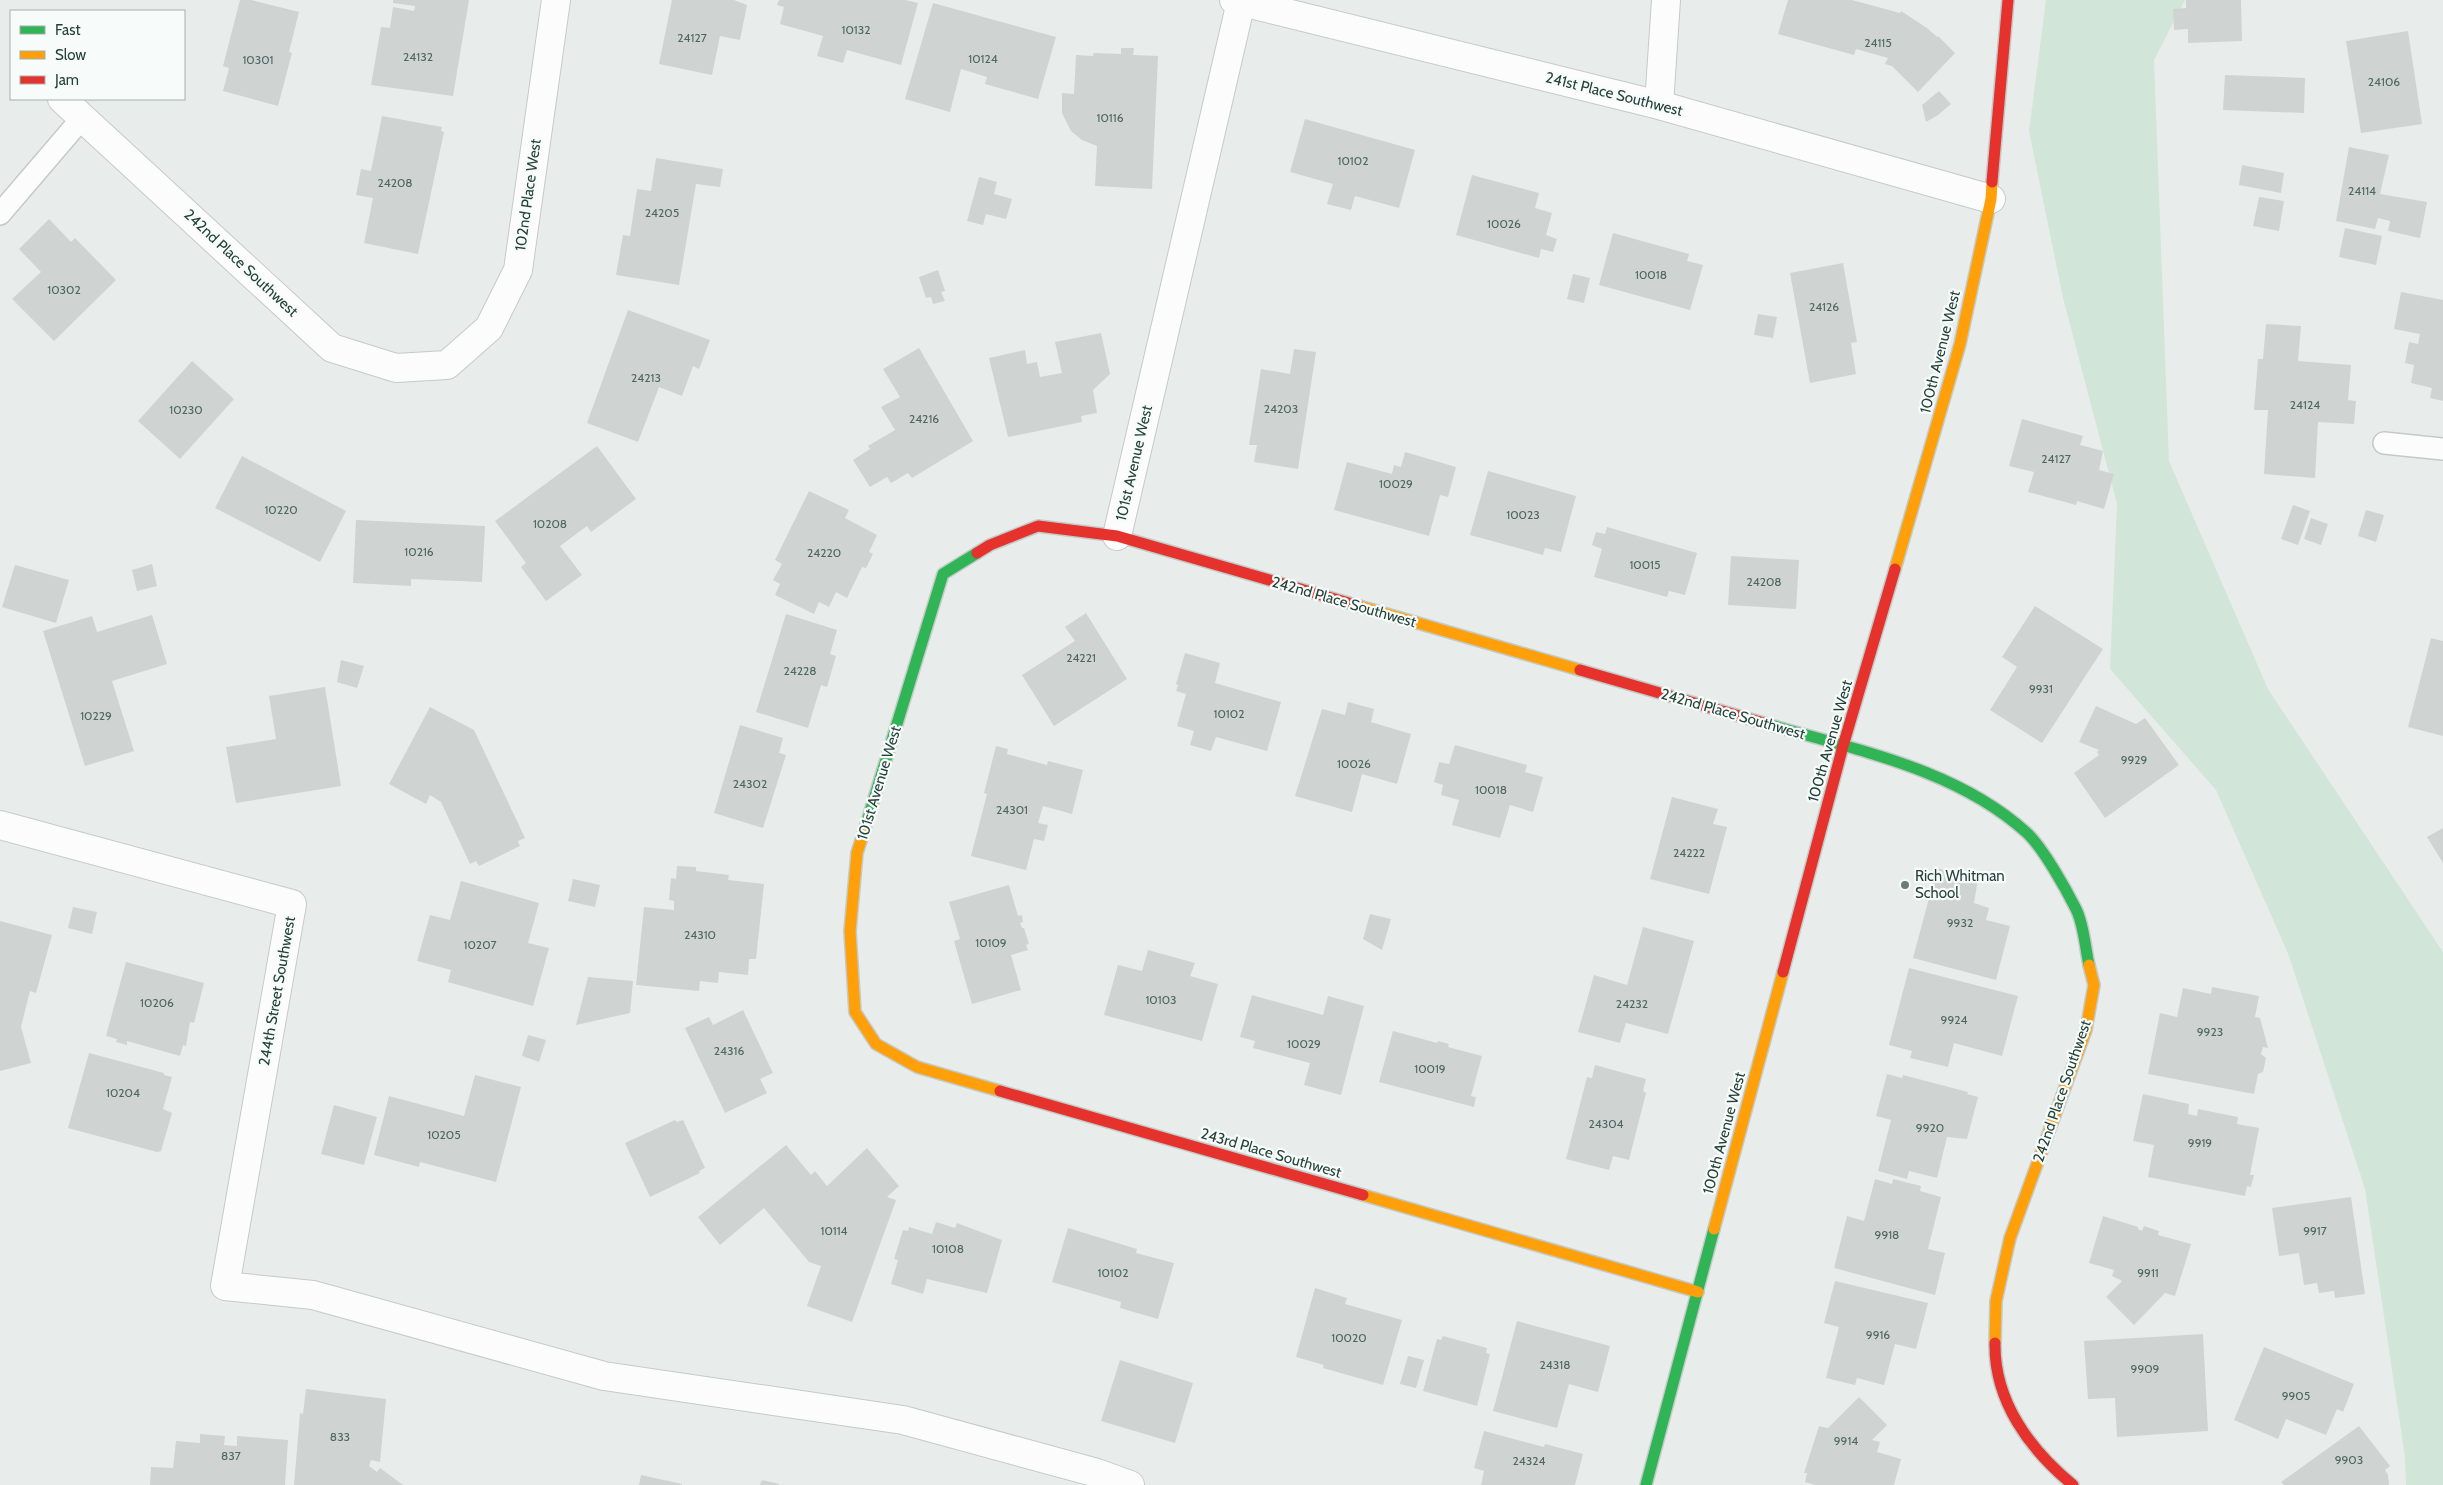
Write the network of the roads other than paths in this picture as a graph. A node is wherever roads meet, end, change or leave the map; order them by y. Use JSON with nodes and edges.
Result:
{"nodes":[{"id":1,"x":556,"y":0,"type":"edge"},
{"id":2,"x":1666,"y":0,"type":"edge"},
{"id":3,"x":2008,"y":0,"type":"edge"},
{"id":4,"x":1238,"y":1,"type":"edge"},
{"id":5,"x":63,"y":100,"type":"edge"},
{"id":6,"x":1659,"y":105,"type":"junction"},
{"id":7,"x":83,"y":118,"type":"junction"},
{"id":8,"x":1991,"y":199,"type":"junction"},
{"id":9,"x":0,"y":214,"type":"edge"},
{"id":10,"x":447,"y":365,"type":"joint"},
{"id":11,"x":2384,"y":443,"type":"dead end"},
{"id":12,"x":2443,"y":449,"type":"edge"},
{"id":13,"x":1117,"y":536,"type":"junction"},
{"id":14,"x":1843,"y":746,"type":"junction"},
{"id":15,"x":0,"y":825,"type":"edge"},
{"id":16,"x":855,"y":1012,"type":"joint"},
{"id":17,"x":1698,"y":1292,"type":"junction"},
{"id":18,"x":1130,"y":1485,"type":"edge"},
{"id":19,"x":1646,"y":1485,"type":"edge"},
{"id":20,"x":2073,"y":1485,"type":"edge"}],
"edges":[{"from":1,"to":10,"type":"street","name":"102nd Place West"},
{"from":2,"to":6,"type":"street"},
{"from":3,"to":8,"type":"street","name":"100th Avenue West"},
{"from":4,"to":6,"type":"street","name":"241st Place Southwest"},
{"from":4,"to":13,"type":"street","name":"101st Avenue West"},
{"from":5,"to":7,"type":"street","name":"242nd Place Southwest"},
{"from":6,"to":8,"type":"street","name":"241st Place Southwest"},
{"from":7,"to":9,"type":"lane"},
{"from":7,"to":10,"type":"street","name":"242nd Place Southwest"},
{"from":8,"to":14,"type":"street","name":"100th Avenue West"},
{"from":11,"to":12,"type":"lane"},
{"from":13,"to":14,"type":"street","name":"242nd Place Southwest"},
{"from":13,"to":16,"type":"street","name":"101st Avenue West"},
{"from":14,"to":17,"type":"street","name":"100th Avenue West"},
{"from":14,"to":20,"type":"street","name":"242nd Place Southwest"},
{"from":15,"to":18,"type":"street","name":"244th Street Southwest"},
{"from":16,"to":17,"type":"street","name":"243rd Place Southwest"},
{"from":17,"to":19,"type":"street","name":"100th Avenue West"}]}
